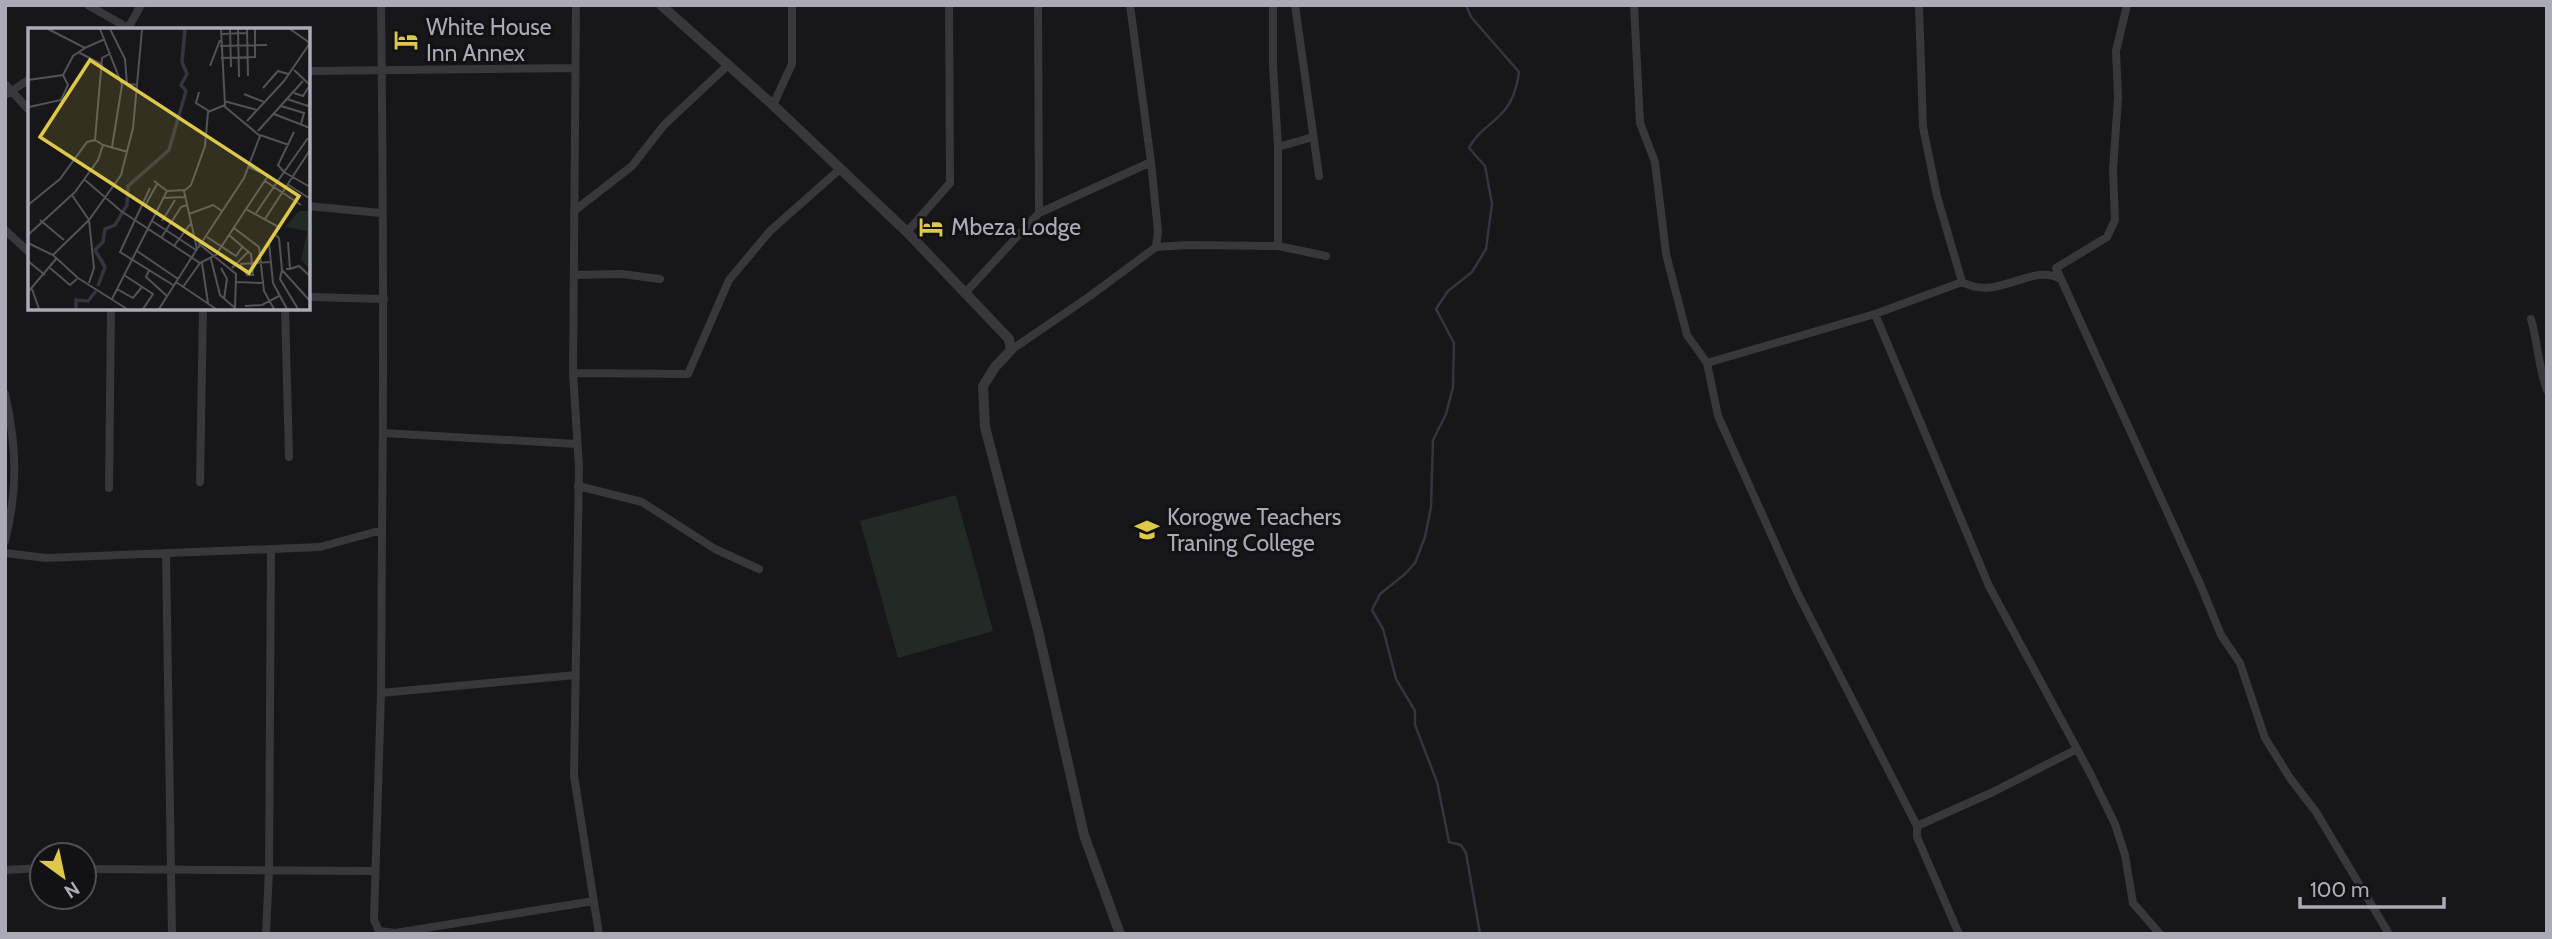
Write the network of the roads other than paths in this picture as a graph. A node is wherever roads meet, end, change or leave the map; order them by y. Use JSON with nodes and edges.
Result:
{"nodes":[{"id":1,"x":88,"y":5,"type":"edge"},
{"id":2,"x":141,"y":5,"type":"edge"},
{"id":3,"x":381,"y":5,"type":"edge"},
{"id":4,"x":576,"y":5,"type":"edge"},
{"id":5,"x":661,"y":5,"type":"edge"},
{"id":6,"x":792,"y":5,"type":"edge"},
{"id":7,"x":949,"y":5,"type":"edge"},
{"id":8,"x":1038,"y":5,"type":"edge"},
{"id":9,"x":1130,"y":5,"type":"edge"},
{"id":10,"x":1295,"y":5,"type":"edge"},
{"id":11,"x":1634,"y":5,"type":"edge"},
{"id":12,"x":1919,"y":5,"type":"edge"},
{"id":13,"x":2127,"y":5,"type":"edge"},
{"id":14,"x":1273,"y":6,"type":"edge"},
{"id":15,"x":124,"y":28,"type":"edge"},
{"id":16,"x":127,"y":28,"type":"edge"},
{"id":17,"x":727,"y":66,"type":"junction"},
{"id":18,"x":575,"y":68,"type":"junction"},
{"id":19,"x":382,"y":70,"type":"junction"},
{"id":20,"x":310,"y":71,"type":"edge"},
{"id":21,"x":28,"y":80,"type":"edge"},
{"id":22,"x":7,"y":90,"type":"edge"},
{"id":23,"x":773,"y":105,"type":"junction"},
{"id":24,"x":28,"y":109,"type":"edge"},
{"id":25,"x":1313,"y":137,"type":"junction"},
{"id":26,"x":1278,"y":148,"type":"junction"},
{"id":27,"x":1151,"y":162,"type":"junction"},
{"id":28,"x":839,"y":169,"type":"junction"},
{"id":29,"x":1319,"y":176,"type":"dead end"},
{"id":30,"x":310,"y":206,"type":"edge"},
{"id":31,"x":575,"y":211,"type":"junction"},
{"id":32,"x":382,"y":213,"type":"junction"},
{"id":33,"x":1039,"y":213,"type":"junction"},
{"id":34,"x":5,"y":230,"type":"edge"},
{"id":35,"x":906,"y":232,"type":"junction"},
{"id":36,"x":1278,"y":246,"type":"junction"},
{"id":37,"x":1156,"y":247,"type":"junction"},
{"id":38,"x":28,"y":251,"type":"edge"},
{"id":39,"x":1326,"y":256,"type":"dead end"},
{"id":40,"x":574,"y":275,"type":"junction"},
{"id":41,"x":660,"y":279,"type":"dead end"},
{"id":42,"x":2061,"y":279,"type":"junction"},
{"id":43,"x":1962,"y":282,"type":"junction"},
{"id":44,"x":966,"y":292,"type":"junction"},
{"id":45,"x":310,"y":296,"type":"edge"},
{"id":46,"x":384,"y":299,"type":"junction"},
{"id":47,"x":111,"y":310,"type":"edge"},
{"id":48,"x":203,"y":310,"type":"edge"},
{"id":49,"x":285,"y":310,"type":"edge"},
{"id":50,"x":1875,"y":314,"type":"junction"},
{"id":51,"x":2531,"y":319,"type":"dead end"},
{"id":52,"x":1011,"y":350,"type":"junction"},
{"id":53,"x":1707,"y":363,"type":"junction"},
{"id":54,"x":573,"y":373,"type":"junction"},
{"id":55,"x":2547,"y":390,"type":"edge"},
{"id":56,"x":5,"y":394,"type":"edge"},
{"id":57,"x":383,"y":433,"type":"junction"},
{"id":58,"x":577,"y":444,"type":"junction"},
{"id":59,"x":289,"y":457,"type":"dead end"},
{"id":60,"x":5,"y":470,"type":"edge"},
{"id":61,"x":16,"y":470,"type":"junction"},
{"id":62,"x":201,"y":482,"type":"dead end"},
{"id":63,"x":578,"y":486,"type":"junction"},
{"id":64,"x":109,"y":488,"type":"dead end"},
{"id":65,"x":382,"y":530,"type":"junction"},
{"id":66,"x":5,"y":541,"type":"edge"},
{"id":67,"x":271,"y":549,"type":"junction"},
{"id":68,"x":5,"y":553,"type":"edge"},
{"id":69,"x":166,"y":553,"type":"junction"},
{"id":70,"x":759,"y":569,"type":"dead end"},
{"id":71,"x":576,"y":675,"type":"junction"},
{"id":72,"x":381,"y":693,"type":"junction"},
{"id":73,"x":2077,"y":749,"type":"junction"},
{"id":74,"x":1917,"y":826,"type":"junction"},
{"id":75,"x":28,"y":869,"type":"edge"},
{"id":76,"x":98,"y":869,"type":"edge"},
{"id":77,"x":170,"y":869,"type":"junction"},
{"id":78,"x":5,"y":870,"type":"edge"},
{"id":79,"x":269,"y":870,"type":"junction"},
{"id":80,"x":375,"y":871,"type":"junction"},
{"id":81,"x":594,"y":901,"type":"junction"},
{"id":82,"x":172,"y":934,"type":"edge"},
{"id":83,"x":266,"y":934,"type":"edge"},
{"id":84,"x":395,"y":934,"type":"edge"},
{"id":85,"x":599,"y":934,"type":"edge"},
{"id":86,"x":1120,"y":934,"type":"edge"},
{"id":87,"x":1959,"y":934,"type":"edge"},
{"id":88,"x":2160,"y":934,"type":"edge"},
{"id":89,"x":2389,"y":934,"type":"edge"}],
"edges":[{"from":1,"to":15,"type":"street"},
{"from":2,"to":16,"type":"street"},
{"from":3,"to":19,"type":"street"},
{"from":4,"to":18,"type":"street"},
{"from":5,"to":17,"type":"street"},
{"from":6,"to":23,"type":"street"},
{"from":7,"to":35,"type":"street"},
{"from":8,"to":33,"type":"street"},
{"from":9,"to":27,"type":"street"},
{"from":10,"to":25,"type":"street"},
{"from":11,"to":53,"type":"street"},
{"from":12,"to":43,"type":"street"},
{"from":13,"to":42,"type":"street"},
{"from":14,"to":26,"type":"street"},
{"from":17,"to":23,"type":"street"},
{"from":17,"to":31,"type":"street"},
{"from":18,"to":19,"type":"street"},
{"from":18,"to":31,"type":"street"},
{"from":19,"to":20,"type":"street"},
{"from":19,"to":32,"type":"street"},
{"from":21,"to":22,"type":"street"},
{"from":22,"to":24,"type":"street"},
{"from":23,"to":28,"type":"street"},
{"from":25,"to":26,"type":"street"},
{"from":25,"to":29,"type":"street"},
{"from":26,"to":36,"type":"street"},
{"from":27,"to":33,"type":"street"},
{"from":27,"to":37,"type":"street"},
{"from":28,"to":35,"type":"street"},
{"from":28,"to":54,"type":"street"},
{"from":30,"to":32,"type":"street"},
{"from":31,"to":40,"type":"street"},
{"from":32,"to":46,"type":"street"},
{"from":33,"to":44,"type":"street"},
{"from":34,"to":38,"type":"street"},
{"from":35,"to":44,"type":"street"},
{"from":36,"to":37,"type":"street"},
{"from":36,"to":39,"type":"street"},
{"from":37,"to":52,"type":"street"},
{"from":40,"to":41,"type":"street"},
{"from":40,"to":54,"type":"street"},
{"from":42,"to":43,"type":"street"},
{"from":42,"to":89,"type":"street"},
{"from":43,"to":50,"type":"street"},
{"from":44,"to":52,"type":"street"},
{"from":45,"to":46,"type":"street"},
{"from":46,"to":57,"type":"street"},
{"from":47,"to":64,"type":"street"},
{"from":48,"to":62,"type":"street"},
{"from":49,"to":59,"type":"street"},
{"from":50,"to":53,"type":"street"},
{"from":50,"to":73,"type":"street"},
{"from":51,"to":55,"type":"street"},
{"from":52,"to":86,"type":"street"},
{"from":53,"to":74,"type":"street"},
{"from":54,"to":58,"type":"street"},
{"from":56,"to":61,"type":"street"},
{"from":57,"to":58,"type":"street"},
{"from":57,"to":65,"type":"street"},
{"from":58,"to":63,"type":"street"},
{"from":60,"to":61,"type":"street"},
{"from":61,"to":66,"type":"street"},
{"from":63,"to":70,"type":"street"},
{"from":63,"to":71,"type":"street"},
{"from":65,"to":67,"type":"street"},
{"from":65,"to":72,"type":"street"},
{"from":67,"to":69,"type":"street"},
{"from":67,"to":79,"type":"street"},
{"from":68,"to":69,"type":"street"},
{"from":69,"to":77,"type":"street"},
{"from":71,"to":72,"type":"street"},
{"from":71,"to":81,"type":"street"},
{"from":72,"to":80,"type":"street"},
{"from":73,"to":74,"type":"street"},
{"from":73,"to":88,"type":"street"},
{"from":74,"to":87,"type":"street"},
{"from":75,"to":78,"type":"street"},
{"from":76,"to":77,"type":"street"},
{"from":77,"to":79,"type":"street"},
{"from":77,"to":82,"type":"street"},
{"from":79,"to":80,"type":"street"},
{"from":79,"to":83,"type":"street"},
{"from":80,"to":84,"type":"street"},
{"from":81,"to":84,"type":"street"},
{"from":81,"to":85,"type":"street"}]}
